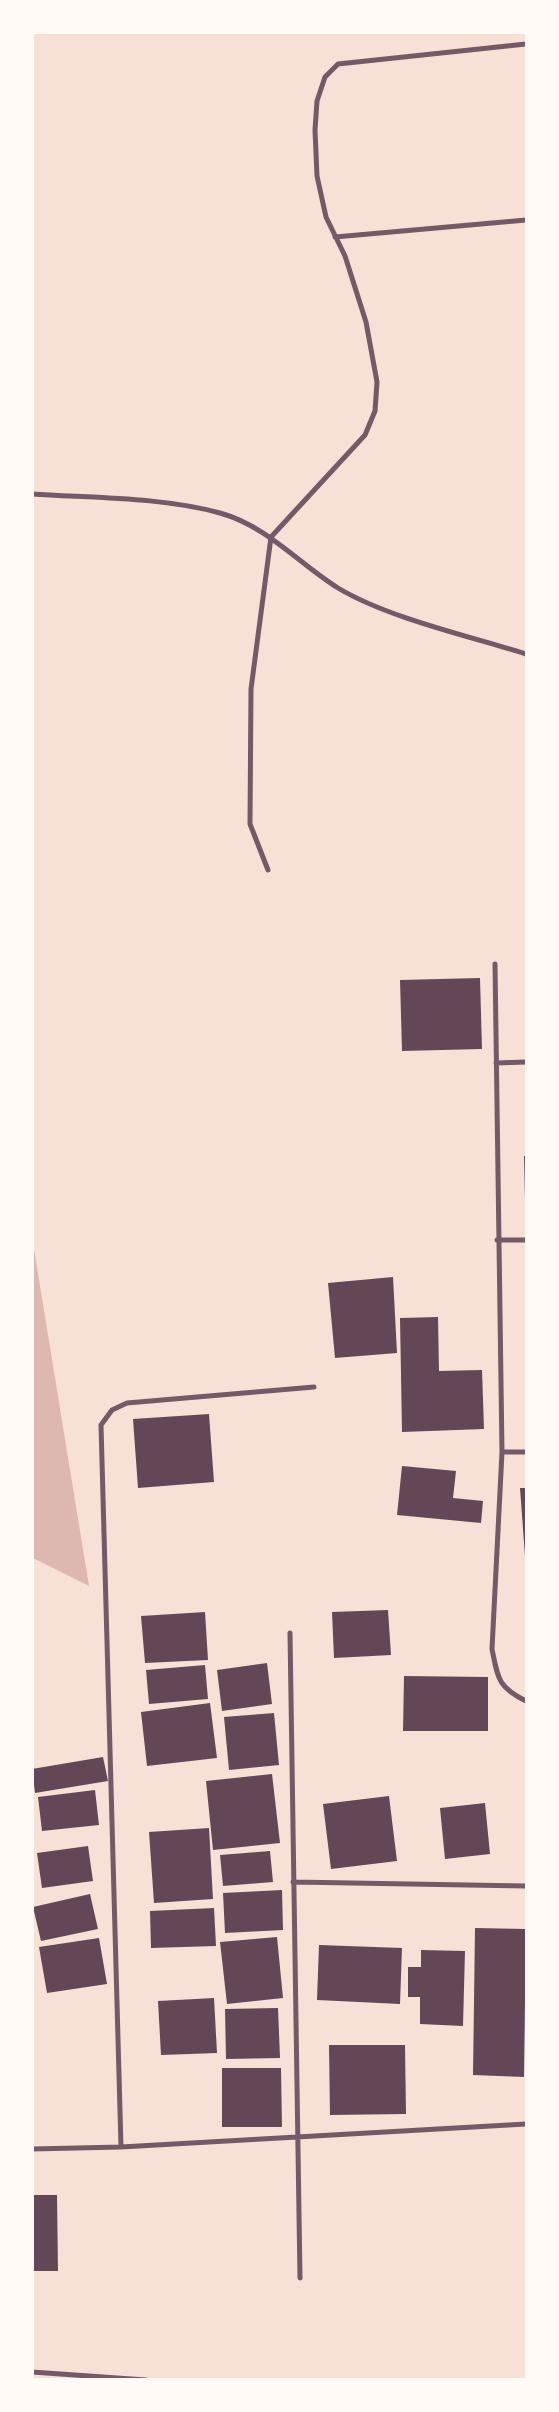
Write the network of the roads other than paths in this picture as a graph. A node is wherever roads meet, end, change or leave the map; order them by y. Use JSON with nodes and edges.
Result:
{"nodes":[{"id":1,"x":526,"y":44,"type":"edge"},
{"id":2,"x":526,"y":220,"type":"edge"},
{"id":3,"x":335,"y":237,"type":"junction"},
{"id":4,"x":32,"y":494,"type":"edge"},
{"id":5,"x":272,"y":537,"type":"junction"},
{"id":6,"x":526,"y":654,"type":"edge"},
{"id":7,"x":268,"y":870,"type":"dead end"},
{"id":8,"x":495,"y":964,"type":"dead end"},
{"id":9,"x":526,"y":1062,"type":"edge"},
{"id":10,"x":496,"y":1063,"type":"junction"},
{"id":11,"x":498,"y":1240,"type":"junction"},
{"id":12,"x":526,"y":1240,"type":"edge"},
{"id":13,"x":314,"y":1387,"type":"dead end"},
{"id":14,"x":502,"y":1452,"type":"junction"},
{"id":15,"x":526,"y":1452,"type":"edge"},
{"id":16,"x":290,"y":1633,"type":"dead end"},
{"id":17,"x":526,"y":1701,"type":"edge"},
{"id":18,"x":293,"y":1882,"type":"junction"},
{"id":19,"x":526,"y":1886,"type":"edge"},
{"id":20,"x":526,"y":2124,"type":"edge"},
{"id":21,"x":296,"y":2137,"type":"junction"},
{"id":22,"x":121,"y":2147,"type":"junction"},
{"id":23,"x":32,"y":2149,"type":"edge"},
{"id":24,"x":300,"y":2278,"type":"dead end"},
{"id":25,"x":32,"y":2372,"type":"edge"},
{"id":26,"x":146,"y":2380,"type":"edge"}],
"edges":[{"from":1,"to":3,"type":"street"},
{"from":2,"to":3,"type":"street"},
{"from":3,"to":5,"type":"street"},
{"from":4,"to":5,"type":"street"},
{"from":5,"to":6,"type":"street"},
{"from":5,"to":7,"type":"street"},
{"from":8,"to":10,"type":"street"},
{"from":9,"to":10,"type":"street"},
{"from":10,"to":11,"type":"street"},
{"from":11,"to":12,"type":"street"},
{"from":11,"to":14,"type":"street"},
{"from":13,"to":22,"type":"street"},
{"from":14,"to":15,"type":"street"},
{"from":14,"to":17,"type":"street"},
{"from":16,"to":18,"type":"street"},
{"from":18,"to":19,"type":"street"},
{"from":18,"to":21,"type":"street"},
{"from":20,"to":21,"type":"street"},
{"from":21,"to":22,"type":"street"},
{"from":21,"to":24,"type":"street"},
{"from":22,"to":23,"type":"street"},
{"from":25,"to":26,"type":"street"}]}
